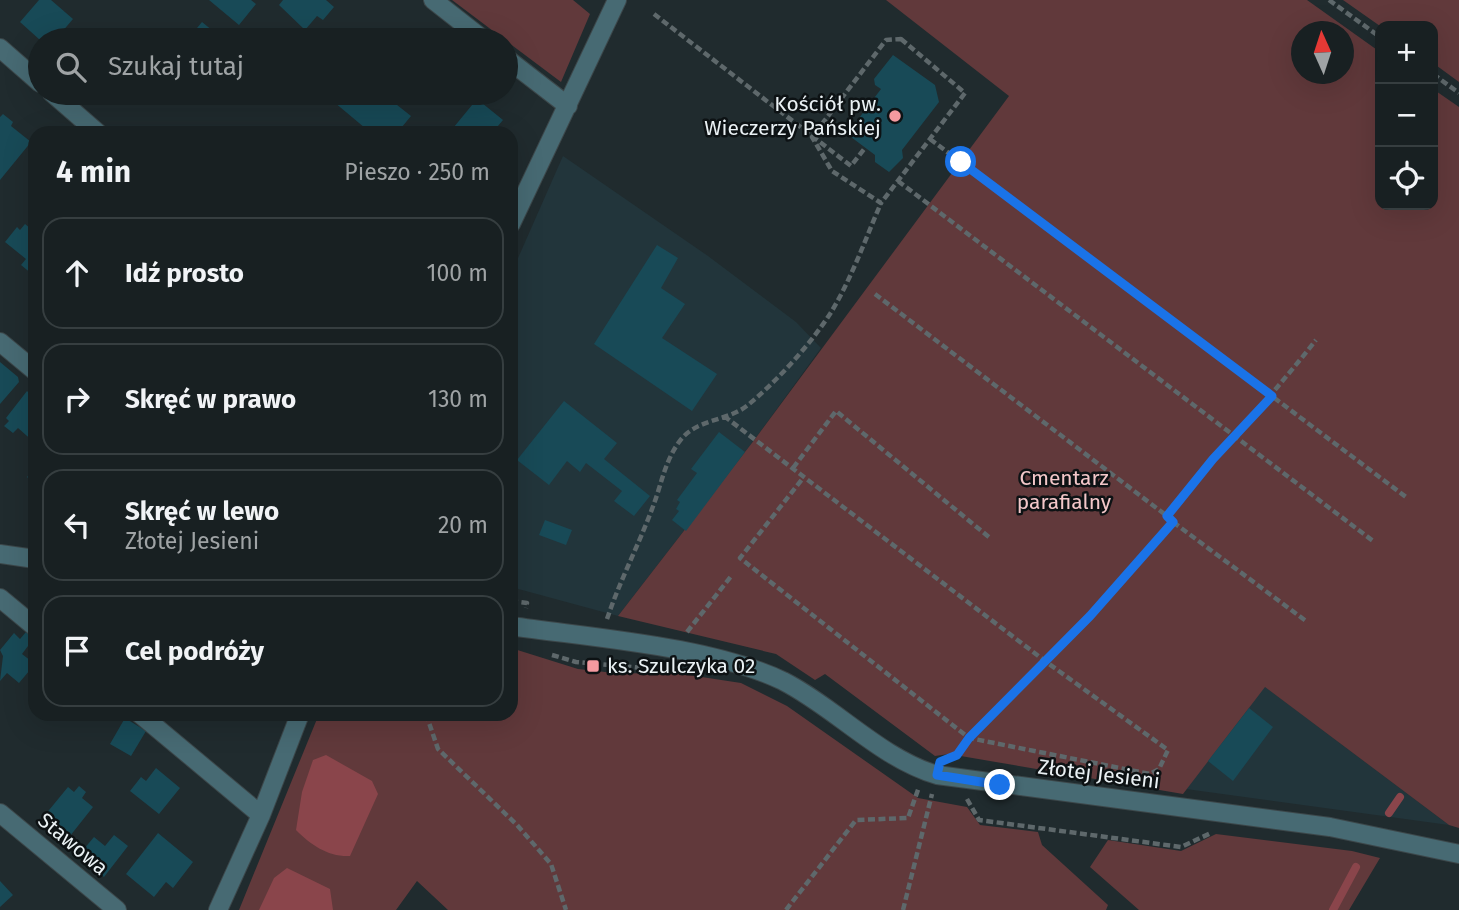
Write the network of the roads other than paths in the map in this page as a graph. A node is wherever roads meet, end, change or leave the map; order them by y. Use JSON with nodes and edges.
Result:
{"nodes":[{"id":1,"x":433,"y":0,"type":"edge"},
{"id":2,"x":617,"y":0,"type":"edge"},
{"id":3,"x":469,"y":28,"type":"edge"},
{"id":4,"x":0,"y":48,"type":"edge"},
{"id":5,"x":518,"y":67,"type":"edge"},
{"id":6,"x":28,"y":72,"type":"edge"},
{"id":7,"x":65,"y":105,"type":"edge"},
{"id":8,"x":568,"y":106,"type":"junction"},
{"id":9,"x":90,"y":126,"type":"edge"},
{"id":10,"x":518,"y":210,"type":"edge"},
{"id":11,"x":0,"y":342,"type":"edge"},
{"id":12,"x":28,"y":365,"type":"edge"},
{"id":13,"x":0,"y":554,"type":"edge"},
{"id":14,"x":28,"y":558,"type":"edge"},
{"id":15,"x":0,"y":598,"type":"edge"},
{"id":16,"x":28,"y":621,"type":"edge"},
{"id":17,"x":518,"y":627,"type":"edge"},
{"id":18,"x":148,"y":721,"type":"edge"},
{"id":19,"x":297,"y":721,"type":"edge"},
{"id":20,"x":0,"y":813,"type":"edge"},
{"id":21,"x":261,"y":815,"type":"junction"},
{"id":22,"x":1459,"y":854,"type":"edge"},
{"id":23,"x":117,"y":910,"type":"edge"},
{"id":24,"x":218,"y":910,"type":"edge"}],
"edges":[{"from":1,"to":3,"type":"street"},
{"from":2,"to":8,"type":"street"},
{"from":4,"to":6,"type":"street"},
{"from":5,"to":8,"type":"street"},
{"from":7,"to":9,"type":"street"},
{"from":8,"to":10,"type":"street"},
{"from":11,"to":12,"type":"street"},
{"from":13,"to":14,"type":"street"},
{"from":15,"to":16,"type":"street"},
{"from":17,"to":22,"type":"street","name":"Złotej Jesieni"},
{"from":18,"to":21,"type":"street"},
{"from":19,"to":21,"type":"street"},
{"from":20,"to":23,"type":"street","name":"Stawowa"},
{"from":21,"to":24,"type":"street"}]}
